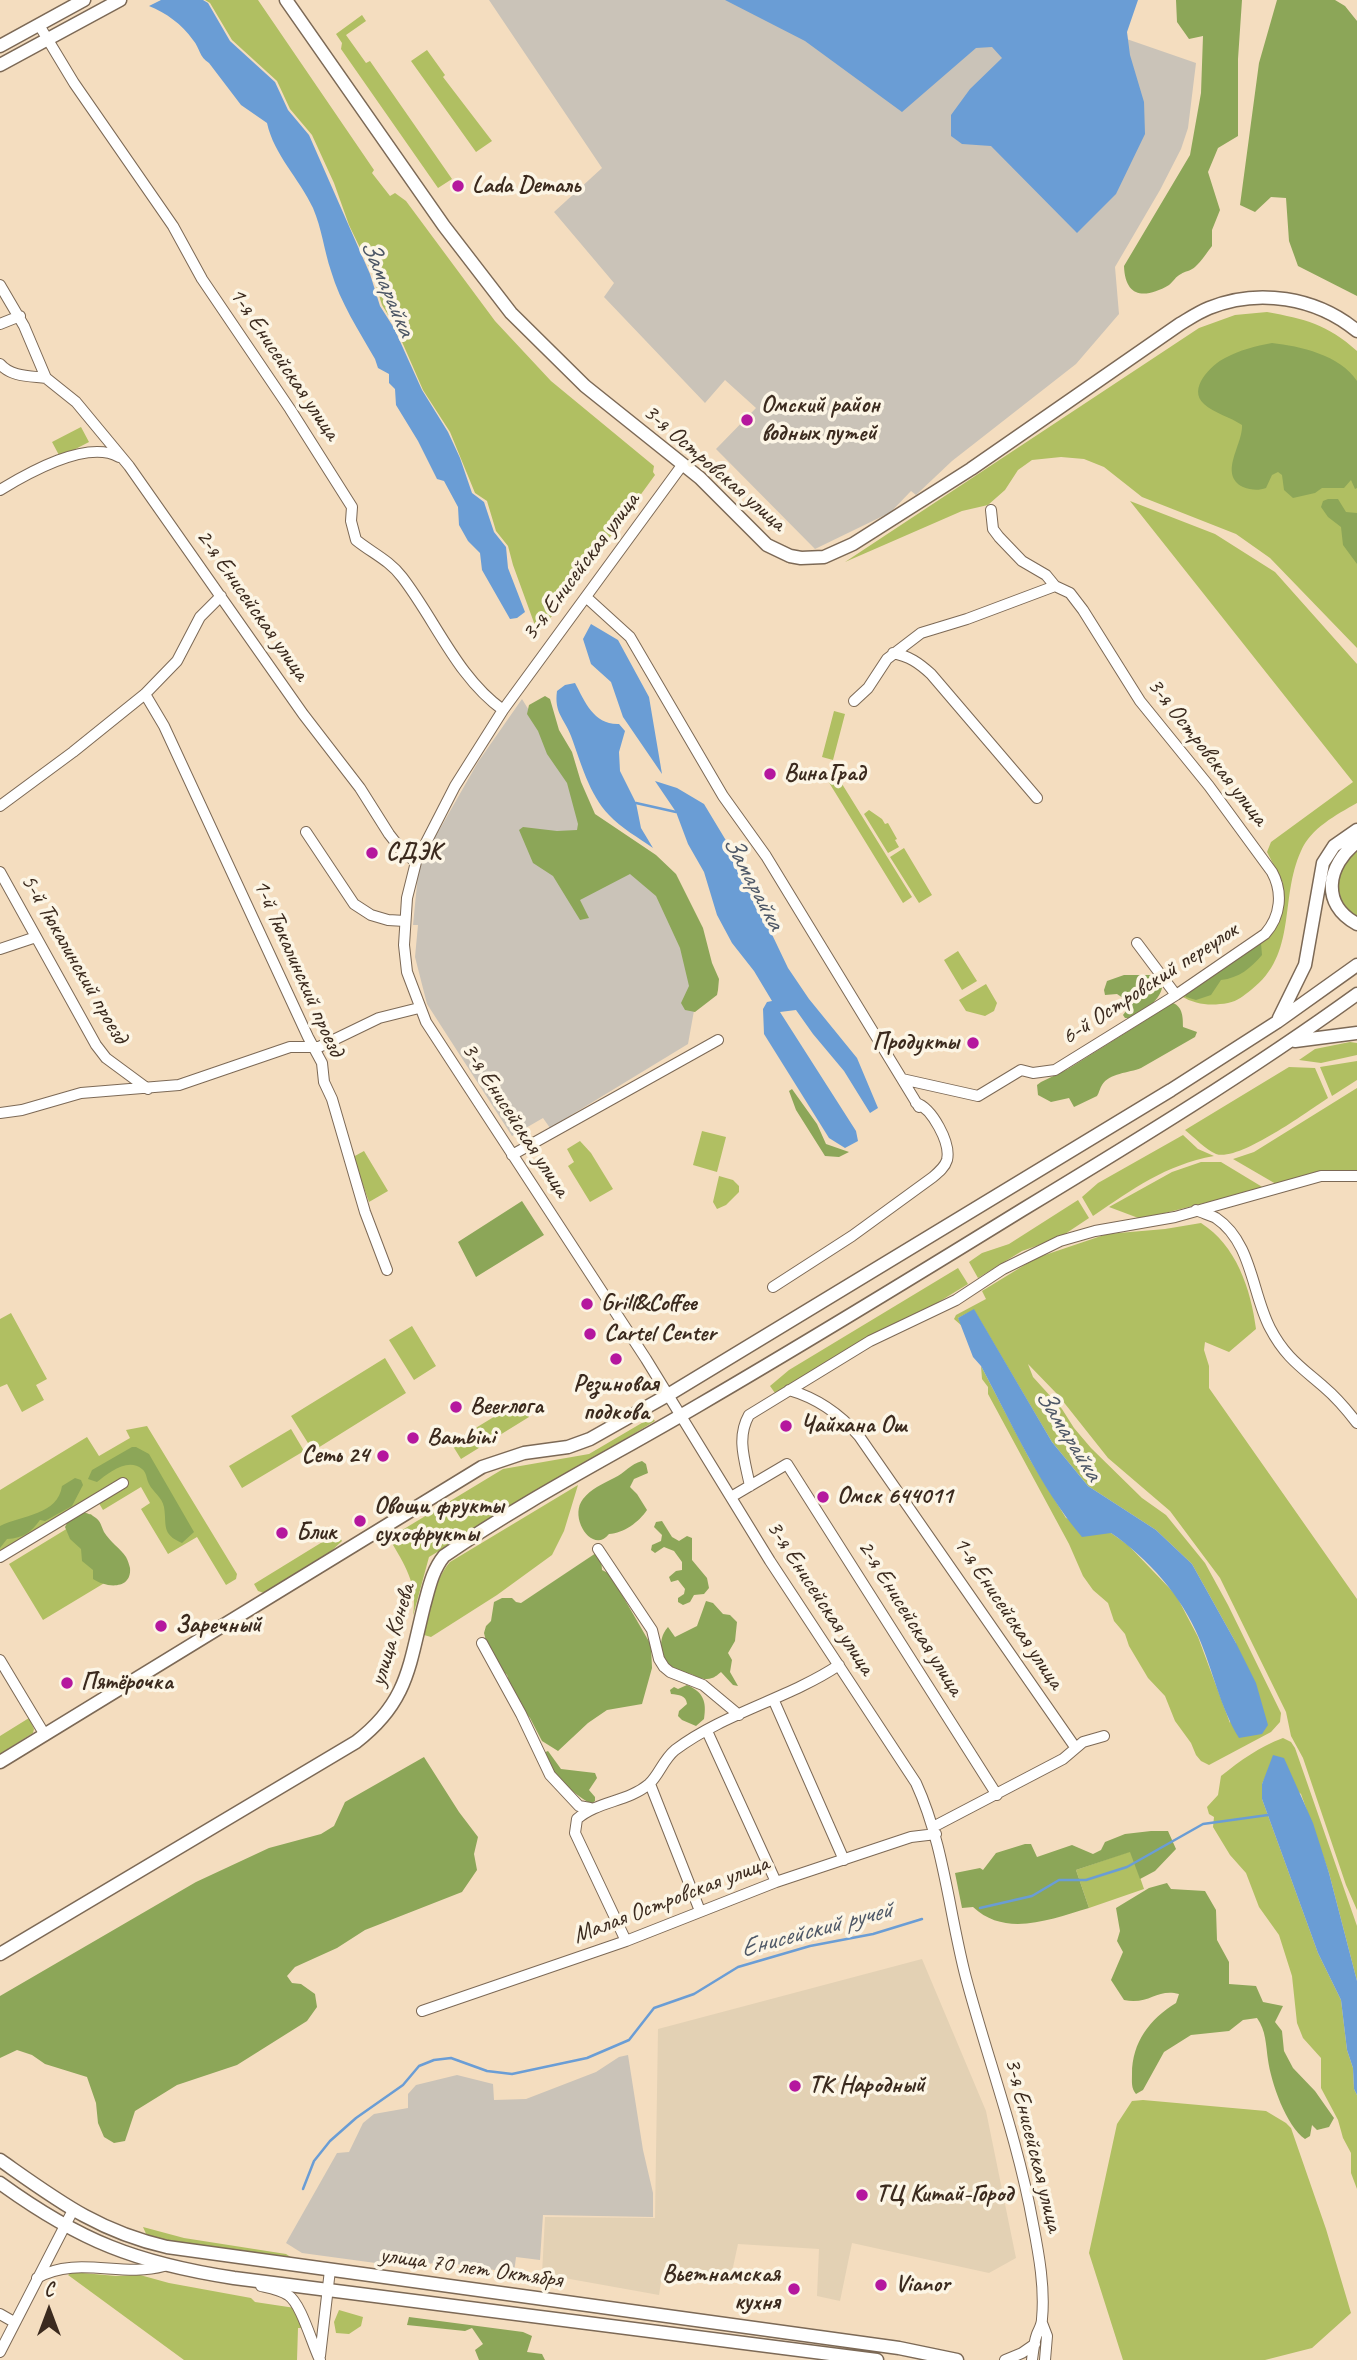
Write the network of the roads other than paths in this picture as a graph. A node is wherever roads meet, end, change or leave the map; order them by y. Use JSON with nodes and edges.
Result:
{"nodes":[{"id":1,"x":84,"y":0,"type":"edge"},
{"id":2,"x":120,"y":0,"type":"edge"},
{"id":3,"x":286,"y":0,"type":"edge"},
{"id":4,"x":39,"y":24,"type":"junction"},
{"id":5,"x":46,"y":40,"type":"junction"},
{"id":6,"x":0,"y":46,"type":"edge"},
{"id":7,"x":0,"y":65,"type":"edge"},
{"id":8,"x":0,"y":285,"type":"edge"},
{"id":9,"x":20,"y":316,"type":"junction"},
{"id":10,"x":0,"y":324,"type":"edge"},
{"id":11,"x":1357,"y":331,"type":"edge"},
{"id":12,"x":0,"y":364,"type":"edge"},
{"id":13,"x":47,"y":378,"type":"junction"},
{"id":14,"x":122,"y":459,"type":"junction"},
{"id":15,"x":683,"y":464,"type":"junction"},
{"id":16,"x":0,"y":490,"type":"edge"},
{"id":17,"x":991,"y":510,"type":"dead end"},
{"id":18,"x":1055,"y":586,"type":"junction"},
{"id":19,"x":221,"y":596,"type":"junction"},
{"id":20,"x":586,"y":597,"type":"junction"},
{"id":21,"x":893,"y":653,"type":"junction"},
{"id":22,"x":145,"y":694,"type":"junction"},
{"id":23,"x":854,"y":701,"type":"dead end"},
{"id":24,"x":503,"y":710,"type":"junction"},
{"id":25,"x":1037,"y":798,"type":"dead end"},
{"id":26,"x":0,"y":806,"type":"edge"},
{"id":27,"x":1357,"y":830,"type":"edge"},
{"id":28,"x":306,"y":832,"type":"dead end"},
{"id":29,"x":1357,"y":842,"type":"edge"},
{"id":30,"x":416,"y":862,"type":"junction"},
{"id":31,"x":0,"y":872,"type":"edge"},
{"id":32,"x":1279,"y":899,"type":"joint"},
{"id":33,"x":405,"y":921,"type":"junction"},
{"id":34,"x":1357,"y":924,"type":"edge"},
{"id":35,"x":36,"y":937,"type":"junction"},
{"id":36,"x":1137,"y":943,"type":"dead end"},
{"id":37,"x":0,"y":949,"type":"edge"},
{"id":38,"x":1357,"y":965,"type":"edge"},
{"id":39,"x":1357,"y":994,"type":"edge"},
{"id":40,"x":1176,"y":995,"type":"junction"},
{"id":41,"x":419,"y":1008,"type":"junction"},
{"id":42,"x":1277,"y":1022,"type":"junction"},
{"id":43,"x":1357,"y":1033,"type":"edge"},
{"id":44,"x":718,"y":1040,"type":"dead end"},
{"id":45,"x":1292,"y":1041,"type":"junction"},
{"id":46,"x":314,"y":1047,"type":"junction"},
{"id":47,"x":902,"y":1079,"type":"junction"},
{"id":48,"x":148,"y":1089,"type":"junction"},
{"id":49,"x":0,"y":1113,"type":"edge"},
{"id":50,"x":512,"y":1154,"type":"junction"},
{"id":51,"x":1353,"y":1177,"type":"edge"},
{"id":52,"x":1196,"y":1210,"type":"junction"},
{"id":53,"x":387,"y":1270,"type":"dead end"},
{"id":54,"x":773,"y":1287,"type":"dead end"},
{"id":55,"x":789,"y":1390,"type":"junction"},
{"id":56,"x":668,"y":1395,"type":"junction"},
{"id":57,"x":681,"y":1415,"type":"junction"},
{"id":58,"x":1357,"y":1423,"type":"edge"},
{"id":59,"x":123,"y":1483,"type":"dead end"},
{"id":60,"x":750,"y":1486,"type":"junction"},
{"id":61,"x":731,"y":1497,"type":"junction"},
{"id":62,"x":598,"y":1549,"type":"dead end"},
{"id":63,"x":0,"y":1557,"type":"edge"},
{"id":64,"x":482,"y":1643,"type":"dead end"},
{"id":65,"x":0,"y":1660,"type":"edge"},
{"id":66,"x":839,"y":1665,"type":"junction"},
{"id":67,"x":774,"y":1700,"type":"junction"},
{"id":68,"x":738,"y":1715,"type":"junction"},
{"id":69,"x":707,"y":1731,"type":"junction"},
{"id":70,"x":46,"y":1735,"type":"junction"},
{"id":71,"x":1104,"y":1736,"type":"dead end"},
{"id":72,"x":1075,"y":1747,"type":"junction"},
{"id":73,"x":0,"y":1762,"type":"edge"},
{"id":74,"x":650,"y":1784,"type":"junction"},
{"id":75,"x":997,"y":1795,"type":"junction"},
{"id":76,"x":590,"y":1808,"type":"junction"},
{"id":77,"x":934,"y":1831,"type":"junction"},
{"id":78,"x":844,"y":1860,"type":"junction"},
{"id":79,"x":776,"y":1882,"type":"junction"},
{"id":80,"x":700,"y":1911,"type":"junction"},
{"id":81,"x":626,"y":1941,"type":"junction"},
{"id":82,"x":0,"y":1954,"type":"edge"},
{"id":83,"x":422,"y":2011,"type":"dead end"},
{"id":84,"x":0,"y":2161,"type":"edge"},
{"id":85,"x":0,"y":2183,"type":"edge"},
{"id":86,"x":73,"y":2210,"type":"junction"},
{"id":87,"x":64,"y":2225,"type":"junction"},
{"id":88,"x":164,"y":2266,"type":"junction"},
{"id":89,"x":330,"y":2270,"type":"junction"},
{"id":90,"x":234,"y":2277,"type":"junction"},
{"id":91,"x":37,"y":2278,"type":"junction"},
{"id":92,"x":327,"y":2288,"type":"junction"},
{"id":93,"x":0,"y":2314,"type":"edge"},
{"id":94,"x":14,"y":2322,"type":"junction"},
{"id":95,"x":1042,"y":2323,"type":"junction"},
{"id":96,"x":1035,"y":2343,"type":"junction"},
{"id":97,"x":0,"y":2352,"type":"edge"},
{"id":98,"x":320,"y":2360,"type":"edge"},
{"id":99,"x":877,"y":2360,"type":"edge"},
{"id":100,"x":957,"y":2360,"type":"edge"},
{"id":101,"x":1005,"y":2360,"type":"edge"},
{"id":102,"x":1032,"y":2360,"type":"edge"},
{"id":103,"x":1045,"y":2360,"type":"edge"}],
"edges":[{"from":1,"to":4,"type":"main road"},
{"from":2,"to":5,"type":"main road"},
{"from":3,"to":15,"type":"main road","name":"3-я Островская улица"},
{"from":4,"to":5,"type":"street","name":"1-я Енисейская улица"},
{"from":4,"to":6,"type":"main road"},
{"from":5,"to":7,"type":"main road"},
{"from":5,"to":24,"type":"street","name":"1-я Енисейская улица"},
{"from":8,"to":9,"type":"street","name":"2-я Енисейская улица"},
{"from":9,"to":10,"type":"street"},
{"from":9,"to":13,"type":"street","name":"2-я Енисейская улица"},
{"from":11,"to":15,"type":"main road","name":"3-я Островская улица"},
{"from":12,"to":13,"type":"street"},
{"from":13,"to":14,"type":"street","name":"2-я Енисейская улица"},
{"from":14,"to":16,"type":"street"},
{"from":14,"to":19,"type":"street","name":"2-я Енисейская улица"},
{"from":15,"to":20,"type":"street","name":"3-я Енисейская улица"},
{"from":17,"to":18,"type":"street","name":"3-я Островская улица"},
{"from":18,"to":21,"type":"street"},
{"from":18,"to":32,"type":"street","name":"3-я Островская улица"},
{"from":19,"to":22,"type":"street"},
{"from":19,"to":30,"type":"street","name":"2-я Енисейская улица"},
{"from":20,"to":24,"type":"street","name":"3-я Енисейская улица"},
{"from":20,"to":47,"type":"street"},
{"from":21,"to":23,"type":"street"},
{"from":21,"to":25,"type":"street"},
{"from":22,"to":26,"type":"street"},
{"from":22,"to":46,"type":"street","name":"1-й Тюкалинский проезд"},
{"from":24,"to":30,"type":"street","name":"3-я Енисейская улица"},
{"from":27,"to":42,"type":"main road"},
{"from":28,"to":33,"type":"street"},
{"from":29,"to":34,"type":"main road"},
{"from":30,"to":33,"type":"street","name":"3-я Енисейская улица"},
{"from":31,"to":35,"type":"street","name":"5-й Тюкалинский проезд"},
{"from":32,"to":40,"type":"street","name":"6-й Островский переулок"},
{"from":33,"to":41,"type":"street","name":"3-я Енисейская улица"},
{"from":35,"to":37,"type":"street"},
{"from":35,"to":48,"type":"street","name":"5-й Тюкалинский проезд"},
{"from":36,"to":40,"type":"street"},
{"from":38,"to":42,"type":"main road"},
{"from":39,"to":45,"type":"main road","name":"улица Конева"},
{"from":40,"to":47,"type":"street","name":"6-й Островский переулок"},
{"from":41,"to":46,"type":"street"},
{"from":41,"to":50,"type":"street","name":"3-я Енисейская улица"},
{"from":42,"to":56,"type":"main road"},
{"from":43,"to":45,"type":"main road"},
{"from":44,"to":50,"type":"street"},
{"from":45,"to":57,"type":"main road","name":"улица Конева"},
{"from":46,"to":48,"type":"street"},
{"from":46,"to":53,"type":"street","name":"1-й Тюкалинский проезд"},
{"from":47,"to":54,"type":"street"},
{"from":48,"to":49,"type":"street"},
{"from":50,"to":56,"type":"street","name":"3-я Енисейская улица"},
{"from":51,"to":52,"type":"street"},
{"from":52,"to":55,"type":"street"},
{"from":52,"to":58,"type":"street"},
{"from":55,"to":60,"type":"street"},
{"from":55,"to":72,"type":"street","name":"1-я Енисейская улица"},
{"from":56,"to":57,"type":"street","name":"3-я Енисейская улица"},
{"from":56,"to":70,"type":"main road"},
{"from":57,"to":61,"type":"street","name":"3-я Енисейская улица"},
{"from":57,"to":82,"type":"main road","name":"улица Конева"},
{"from":59,"to":63,"type":"street"},
{"from":60,"to":61,"type":"street"},
{"from":60,"to":75,"type":"street","name":"2-я Енисейская улица"},
{"from":61,"to":66,"type":"street","name":"3-я Енисейская улица"},
{"from":62,"to":68,"type":"street"},
{"from":64,"to":76,"type":"street"},
{"from":65,"to":70,"type":"street"},
{"from":66,"to":67,"type":"street"},
{"from":66,"to":77,"type":"street","name":"3-я Енисейская улица"},
{"from":67,"to":68,"type":"street"},
{"from":67,"to":78,"type":"street"},
{"from":68,"to":69,"type":"street"},
{"from":69,"to":74,"type":"street"},
{"from":69,"to":79,"type":"street"},
{"from":70,"to":73,"type":"main road"},
{"from":71,"to":72,"type":"street","name":"Малая Островская улица"},
{"from":72,"to":75,"type":"street","name":"Малая Островская улица"},
{"from":74,"to":76,"type":"street"},
{"from":74,"to":80,"type":"street"},
{"from":75,"to":77,"type":"street","name":"Малая Островская улица"},
{"from":76,"to":81,"type":"street"},
{"from":77,"to":78,"type":"street","name":"Малая Островская улица"},
{"from":77,"to":95,"type":"street","name":"3-я Енисейская улица"},
{"from":78,"to":79,"type":"street","name":"Малая Островская улица"},
{"from":79,"to":80,"type":"street","name":"Малая Островская улица"},
{"from":80,"to":81,"type":"street","name":"Малая Островская улица"},
{"from":81,"to":83,"type":"street","name":"Малая Островская улица"},
{"from":84,"to":86,"type":"main road","name":"улица 70 лет Октября"},
{"from":85,"to":87,"type":"main road","name":"улица 70 лет Октября"},
{"from":86,"to":87,"type":"street"},
{"from":86,"to":89,"type":"main road","name":"улица 70 лет Октября"},
{"from":87,"to":88,"type":"main road","name":"улица 70 лет Октября"},
{"from":87,"to":91,"type":"street"},
{"from":88,"to":90,"type":"main road","name":"улица 70 лет Октября"},
{"from":88,"to":91,"type":"street"},
{"from":89,"to":92,"type":"street"},
{"from":89,"to":100,"type":"main road","name":"улица 70 лет Октября"},
{"from":90,"to":92,"type":"main road","name":"улица 70 лет Октября"},
{"from":90,"to":98,"type":"street"},
{"from":91,"to":94,"type":"street"},
{"from":92,"to":98,"type":"street"},
{"from":92,"to":99,"type":"main road","name":"улица 70 лет Октября"},
{"from":93,"to":94,"type":"street"},
{"from":94,"to":97,"type":"street"},
{"from":95,"to":96,"type":"street","name":"3-я Енисейская улица"},
{"from":95,"to":103,"type":"street"},
{"from":96,"to":101,"type":"street"},
{"from":96,"to":102,"type":"street","name":"3-я Енисейская улица"}]}
